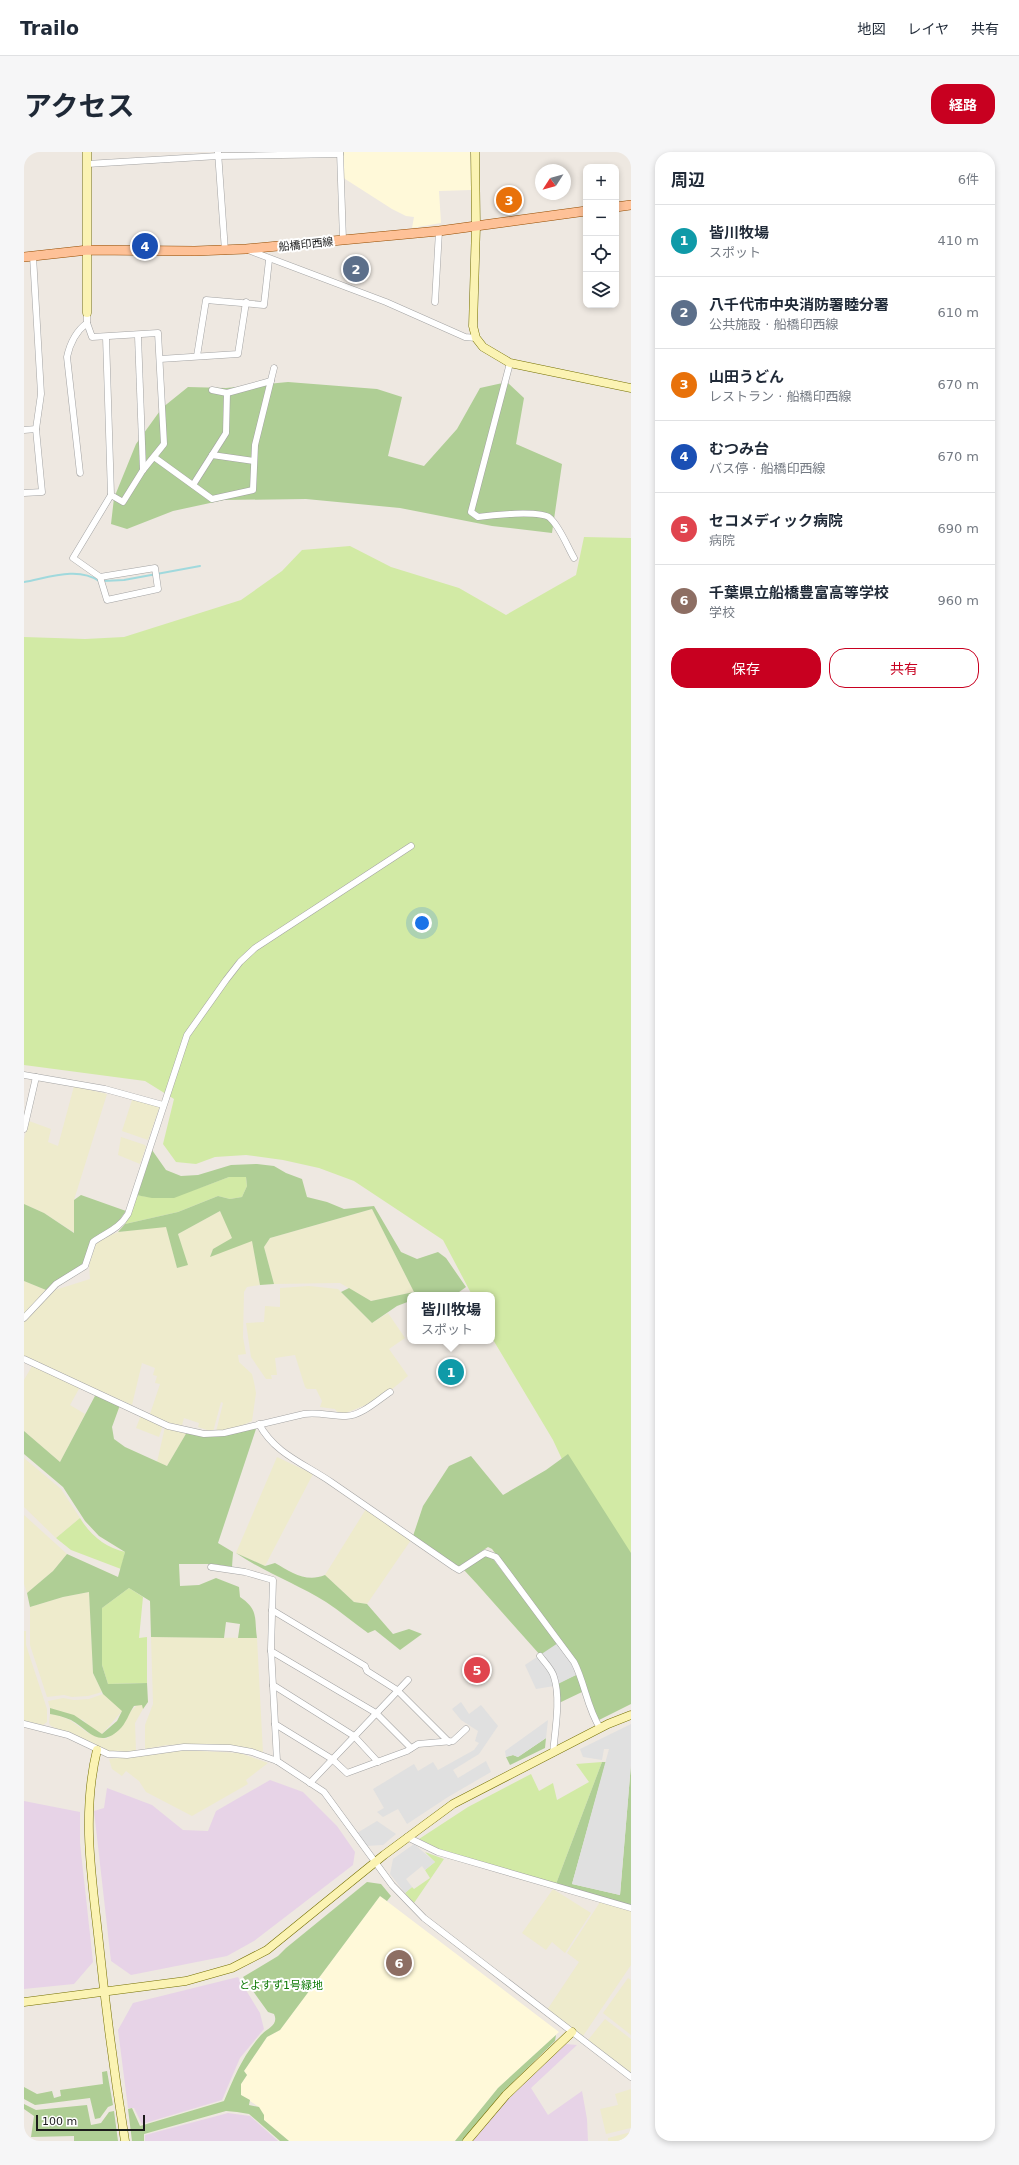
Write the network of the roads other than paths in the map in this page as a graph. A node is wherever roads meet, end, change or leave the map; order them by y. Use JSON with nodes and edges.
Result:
{"nodes":[{"id":1,"x":87,"y":152,"type":"edge"},
{"id":2,"x":475,"y":152,"type":"edge"},
{"id":3,"x":340,"y":153,"type":"edge"},
{"id":4,"x":218,"y":154,"type":"edge"},
{"id":5,"x":87,"y":164,"type":"junction"},
{"id":6,"x":631,"y":205,"type":"edge"},
{"id":7,"x":619,"y":207,"type":"edge"},
{"id":8,"x":583,"y":211,"type":"edge"},
{"id":9,"x":476,"y":226,"type":"junction"},
{"id":10,"x":439,"y":231,"type":"junction"},
{"id":11,"x":343,"y":240,"type":"junction"},
{"id":12,"x":88,"y":250,"type":"junction"},
{"id":13,"x":246,"y":250,"type":"junction"},
{"id":14,"x":225,"y":251,"type":"junction"},
{"id":15,"x":28,"y":256,"type":"edge"},
{"id":16,"x":269,"y":260,"type":"junction"},
{"id":17,"x":246,"y":302,"type":"junction"},
{"id":18,"x":435,"y":302,"type":"dead end"},
{"id":19,"x":87,"y":313,"type":"joint"},
{"id":20,"x":87,"y":323,"type":"junction"},
{"id":21,"x":138,"y":336,"type":"junction"},
{"id":22,"x":106,"y":337,"type":"junction"},
{"id":23,"x":476,"y":338,"type":"junction"},
{"id":24,"x":197,"y":356,"type":"junction"},
{"id":25,"x":160,"y":359,"type":"junction"},
{"id":26,"x":510,"y":363,"type":"junction"},
{"id":27,"x":274,"y":368,"type":"dead end"},
{"id":28,"x":271,"y":382,"type":"junction"},
{"id":29,"x":631,"y":388,"type":"edge"},
{"id":30,"x":212,"y":390,"type":"dead end"},
{"id":31,"x":227,"y":393,"type":"junction"},
{"id":32,"x":36,"y":429,"type":"junction"},
{"id":33,"x":24,"y":430,"type":"edge"},
{"id":34,"x":212,"y":455,"type":"junction"},
{"id":35,"x":154,"y":457,"type":"junction"},
{"id":36,"x":254,"y":462,"type":"junction"},
{"id":37,"x":143,"y":470,"type":"junction"},
{"id":38,"x":80,"y":473,"type":"dead end"},
{"id":39,"x":193,"y":485,"type":"junction"},
{"id":40,"x":24,"y":493,"type":"edge"},
{"id":41,"x":110,"y":495,"type":"junction"},
{"id":42,"x":574,"y":558,"type":"dead end"},
{"id":43,"x":100,"y":577,"type":"junction"},
{"id":44,"x":411,"y":846,"type":"dead end"},
{"id":45,"x":24,"y":1076,"type":"edge"},
{"id":46,"x":36,"y":1077,"type":"junction"},
{"id":47,"x":164,"y":1105,"type":"junction"},
{"id":48,"x":24,"y":1129,"type":"edge"},
{"id":49,"x":24,"y":1318,"type":"edge"},
{"id":50,"x":24,"y":1359,"type":"edge"},
{"id":51,"x":390,"y":1392,"type":"dead end"},
{"id":52,"x":259,"y":1424,"type":"junction"},
{"id":53,"x":211,"y":1567,"type":"dead end"},
{"id":54,"x":272,"y":1610,"type":"junction"},
{"id":55,"x":271,"y":1651,"type":"junction"},
{"id":56,"x":540,"y":1656,"type":"dead end"},
{"id":57,"x":408,"y":1680,"type":"dead end"},
{"id":58,"x":273,"y":1685,"type":"junction"},
{"id":59,"x":397,"y":1690,"type":"junction"},
{"id":60,"x":376,"y":1713,"type":"junction"},
{"id":61,"x":631,"y":1715,"type":"edge"},
{"id":62,"x":24,"y":1724,"type":"edge"},
{"id":63,"x":275,"y":1724,"type":"junction"},
{"id":64,"x":600,"y":1728,"type":"junction"},
{"id":65,"x":466,"y":1729,"type":"dead end"},
{"id":66,"x":354,"y":1736,"type":"junction"},
{"id":67,"x":449,"y":1742,"type":"junction"},
{"id":68,"x":411,"y":1748,"type":"junction"},
{"id":69,"x":97,"y":1750,"type":"junction"},
{"id":70,"x":553,"y":1753,"type":"junction"},
{"id":71,"x":332,"y":1759,"type":"junction"},
{"id":72,"x":276,"y":1761,"type":"junction"},
{"id":73,"x":378,"y":1762,"type":"junction"},
{"id":74,"x":310,"y":1783,"type":"junction"},
{"id":75,"x":407,"y":1837,"type":"junction"},
{"id":76,"x":375,"y":1862,"type":"junction"},
{"id":77,"x":631,"y":1908,"type":"edge"},
{"id":78,"x":104,"y":1993,"type":"junction"},
{"id":79,"x":24,"y":2002,"type":"edge"},
{"id":80,"x":572,"y":2032,"type":"junction"},
{"id":81,"x":631,"y":2077,"type":"edge"},
{"id":82,"x":125,"y":2141,"type":"edge"},
{"id":83,"x":467,"y":2141,"type":"edge"}],
"edges":[{"from":1,"to":5,"type":"street"},
{"from":2,"to":9,"type":"street"},
{"from":3,"to":4,"type":"street"},
{"from":3,"to":11,"type":"street"},
{"from":4,"to":5,"type":"street"},
{"from":4,"to":14,"type":"street"},
{"from":5,"to":12,"type":"street"},
{"from":6,"to":7,"type":"main road"},
{"from":8,"to":9,"type":"main road","name":"船橋印西線"},
{"from":9,"to":10,"type":"main road","name":"船橋印西線"},
{"from":9,"to":23,"type":"street"},
{"from":10,"to":11,"type":"main road","name":"船橋印西線"},
{"from":10,"to":18,"type":"street"},
{"from":11,"to":13,"type":"main road","name":"船橋印西線"},
{"from":12,"to":14,"type":"main road","name":"船橋印西線"},
{"from":12,"to":15,"type":"main road","name":"船橋印西線"},
{"from":12,"to":19,"type":"street"},
{"from":13,"to":14,"type":"main road","name":"船橋印西線"},
{"from":13,"to":16,"type":"street"},
{"from":15,"to":32,"type":"street"},
{"from":16,"to":17,"type":"street"},
{"from":16,"to":23,"type":"street"},
{"from":17,"to":24,"type":"street"},
{"from":17,"to":24,"type":"street"},
{"from":19,"to":20,"type":"street"},
{"from":20,"to":22,"type":"street"},
{"from":20,"to":38,"type":"street"},
{"from":21,"to":22,"type":"street"},
{"from":21,"to":25,"type":"street"},
{"from":21,"to":37,"type":"street"},
{"from":22,"to":41,"type":"street"},
{"from":23,"to":26,"type":"street"},
{"from":24,"to":25,"type":"street"},
{"from":25,"to":35,"type":"street"},
{"from":26,"to":29,"type":"street"},
{"from":26,"to":42,"type":"street"},
{"from":27,"to":28,"type":"street"},
{"from":28,"to":31,"type":"street"},
{"from":28,"to":36,"type":"street"},
{"from":30,"to":31,"type":"street"},
{"from":31,"to":34,"type":"street"},
{"from":32,"to":33,"type":"street"},
{"from":32,"to":40,"type":"street"},
{"from":34,"to":36,"type":"street"},
{"from":34,"to":39,"type":"street"},
{"from":35,"to":37,"type":"street"},
{"from":35,"to":39,"type":"street"},
{"from":36,"to":39,"type":"street"},
{"from":37,"to":41,"type":"street"},
{"from":41,"to":43,"type":"street"},
{"from":43,"to":43,"type":"street"},
{"from":44,"to":47,"type":"street"},
{"from":45,"to":46,"type":"street"},
{"from":46,"to":47,"type":"street"},
{"from":46,"to":48,"type":"street"},
{"from":47,"to":49,"type":"street"},
{"from":50,"to":52,"type":"street"},
{"from":51,"to":52,"type":"street"},
{"from":52,"to":64,"type":"street"},
{"from":53,"to":54,"type":"street"},
{"from":54,"to":55,"type":"street"},
{"from":54,"to":59,"type":"street"},
{"from":55,"to":58,"type":"street"},
{"from":55,"to":60,"type":"street"},
{"from":56,"to":70,"type":"street"},
{"from":57,"to":59,"type":"street"},
{"from":58,"to":63,"type":"street"},
{"from":58,"to":66,"type":"street"},
{"from":59,"to":60,"type":"street"},
{"from":59,"to":67,"type":"street"},
{"from":60,"to":66,"type":"street"},
{"from":60,"to":68,"type":"street"},
{"from":61,"to":64,"type":"street"},
{"from":62,"to":69,"type":"street"},
{"from":63,"to":71,"type":"street"},
{"from":63,"to":72,"type":"street"},
{"from":64,"to":70,"type":"street"},
{"from":65,"to":67,"type":"street"},
{"from":66,"to":71,"type":"street"},
{"from":66,"to":73,"type":"street"},
{"from":67,"to":68,"type":"street"},
{"from":68,"to":73,"type":"street"},
{"from":69,"to":72,"type":"street"},
{"from":69,"to":78,"type":"street"},
{"from":70,"to":75,"type":"street"},
{"from":71,"to":73,"type":"street"},
{"from":71,"to":74,"type":"street"},
{"from":72,"to":74,"type":"street"},
{"from":74,"to":76,"type":"street"},
{"from":75,"to":76,"type":"street"},
{"from":75,"to":77,"type":"street"},
{"from":76,"to":78,"type":"street"},
{"from":76,"to":80,"type":"street"},
{"from":78,"to":79,"type":"street"},
{"from":78,"to":82,"type":"street"},
{"from":80,"to":81,"type":"street"},
{"from":80,"to":83,"type":"street"}]}
